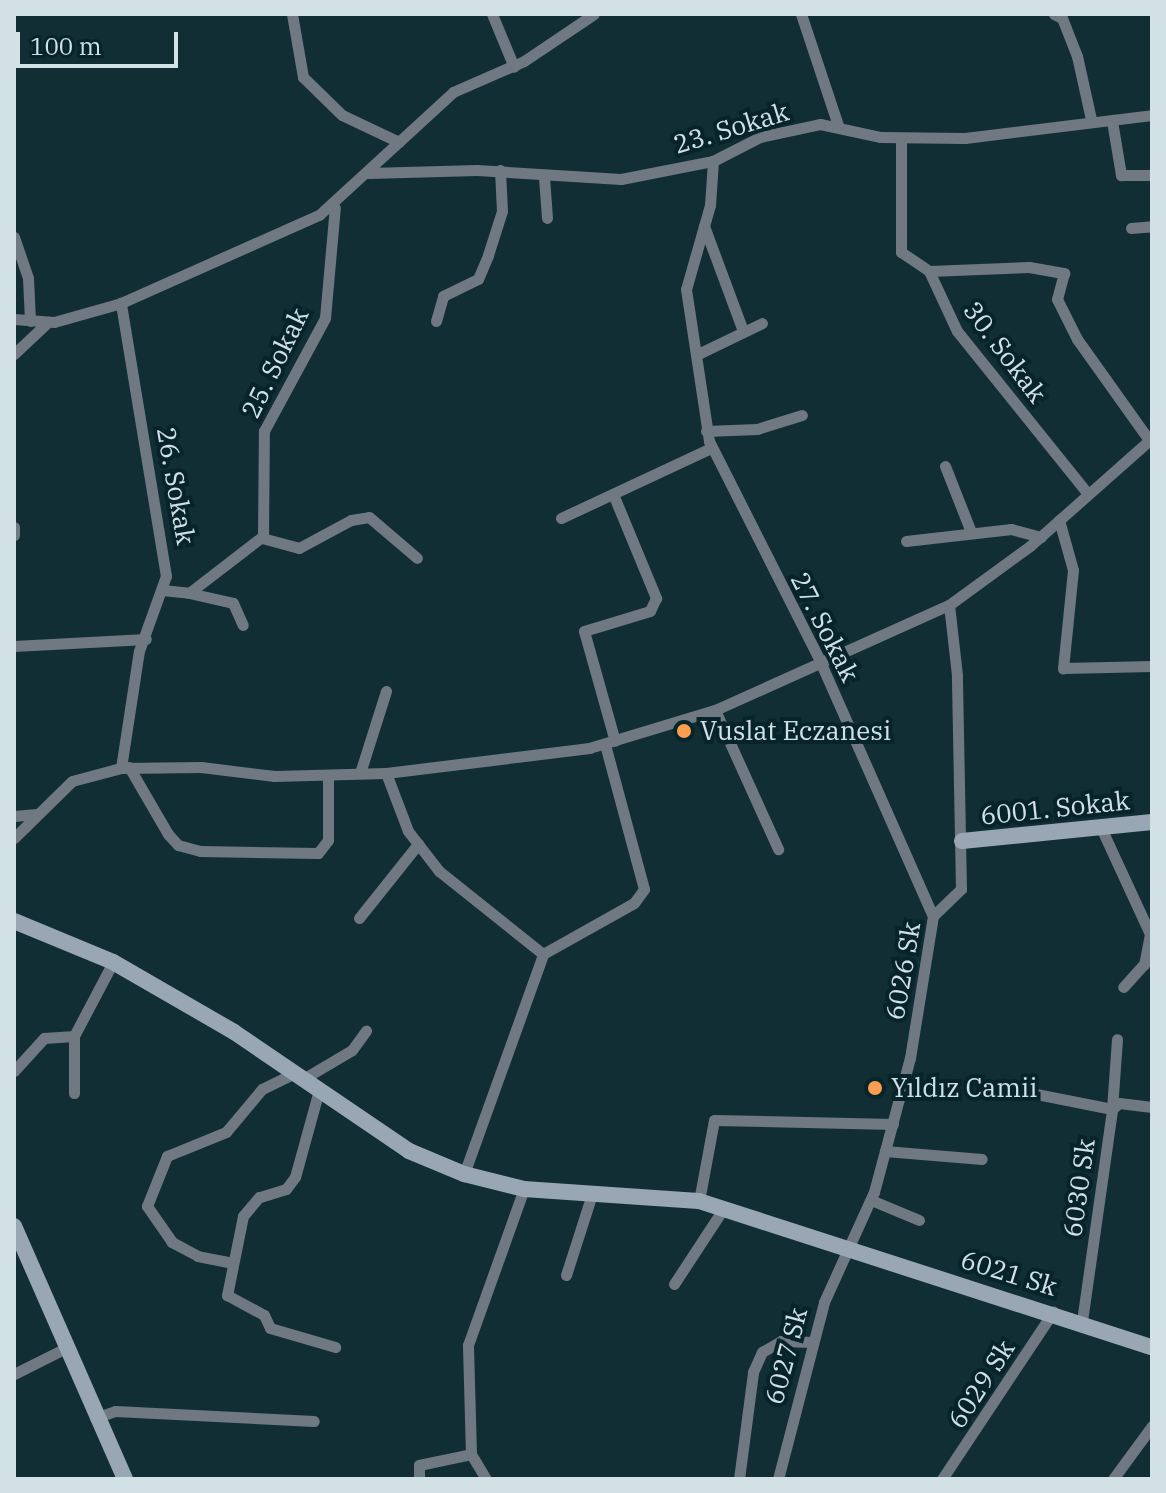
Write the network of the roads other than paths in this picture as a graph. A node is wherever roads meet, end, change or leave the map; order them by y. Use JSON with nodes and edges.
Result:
{"nodes":[{"id":1,"x":292,"y":14,"type":"edge"},
{"id":2,"x":492,"y":14,"type":"edge"},
{"id":3,"x":594,"y":14,"type":"edge"},
{"id":4,"x":801,"y":14,"type":"edge"},
{"id":5,"x":1054,"y":14,"type":"edge"},
{"id":6,"x":514,"y":67,"type":"junction"},
{"id":7,"x":1152,"y":115,"type":"edge"},
{"id":8,"x":1091,"y":119,"type":"junction"},
{"id":9,"x":1112,"y":121,"type":"junction"},
{"id":10,"x":838,"y":125,"type":"junction"},
{"id":11,"x":901,"y":139,"type":"junction"},
{"id":12,"x":399,"y":142,"type":"junction"},
{"id":13,"x":713,"y":161,"type":"junction"},
{"id":14,"x":500,"y":170,"type":"junction"},
{"id":15,"x":369,"y":173,"type":"junction"},
{"id":16,"x":1152,"y":175,"type":"edge"},
{"id":17,"x":544,"y":177,"type":"junction"},
{"id":18,"x":335,"y":207,"type":"junction"},
{"id":19,"x":547,"y":218,"type":"dead end"},
{"id":20,"x":704,"y":226,"type":"junction"},
{"id":21,"x":1152,"y":226,"type":"edge"},
{"id":22,"x":1131,"y":228,"type":"dead end"},
{"id":23,"x":14,"y":237,"type":"edge"},
{"id":24,"x":929,"y":271,"type":"junction"},
{"id":25,"x":121,"y":303,"type":"junction"},
{"id":26,"x":14,"y":319,"type":"edge"},
{"id":27,"x":30,"y":321,"type":"junction"},
{"id":28,"x":436,"y":321,"type":"dead end"},
{"id":29,"x":48,"y":322,"type":"junction"},
{"id":30,"x":762,"y":323,"type":"dead end"},
{"id":31,"x":743,"y":331,"type":"junction"},
{"id":32,"x":14,"y":354,"type":"edge"},
{"id":33,"x":698,"y":354,"type":"junction"},
{"id":34,"x":802,"y":415,"type":"dead end"},
{"id":35,"x":706,"y":431,"type":"junction"},
{"id":36,"x":1151,"y":439,"type":"edge"},
{"id":37,"x":711,"y":448,"type":"junction"},
{"id":38,"x":945,"y":466,"type":"dead end"},
{"id":39,"x":613,"y":494,"type":"junction"},
{"id":40,"x":1088,"y":494,"type":"junction"},
{"id":41,"x":561,"y":518,"type":"dead end"},
{"id":42,"x":1059,"y":520,"type":"junction"},
{"id":43,"x":14,"y":527,"type":"edge"},
{"id":44,"x":971,"y":532,"type":"junction"},
{"id":45,"x":14,"y":535,"type":"edge"},
{"id":46,"x":1041,"y":537,"type":"junction"},
{"id":47,"x":262,"y":538,"type":"junction"},
{"id":48,"x":906,"y":541,"type":"dead end"},
{"id":49,"x":417,"y":558,"type":"dead end"},
{"id":50,"x":162,"y":590,"type":"junction"},
{"id":51,"x":189,"y":593,"type":"junction"},
{"id":52,"x":949,"y":605,"type":"junction"},
{"id":53,"x":243,"y":625,"type":"dead end"},
{"id":54,"x":146,"y":639,"type":"junction"},
{"id":55,"x":14,"y":646,"type":"edge"},
{"id":56,"x":819,"y":659,"type":"junction"},
{"id":57,"x":1152,"y":666,"type":"edge"},
{"id":58,"x":386,"y":691,"type":"dead end"},
{"id":59,"x":715,"y":710,"type":"junction"},
{"id":60,"x":610,"y":743,"type":"junction"},
{"id":61,"x":125,"y":768,"type":"junction"},
{"id":62,"x":360,"y":773,"type":"junction"},
{"id":63,"x":386,"y":773,"type":"junction"},
{"id":64,"x":328,"y":775,"type":"junction"},
{"id":65,"x":37,"y":814,"type":"junction"},
{"id":66,"x":14,"y":816,"type":"edge"},
{"id":67,"x":1152,"y":824,"type":"edge"},
{"id":68,"x":1102,"y":830,"type":"junction"},
{"id":69,"x":14,"y":838,"type":"edge"},
{"id":70,"x":962,"y":841,"type":"junction"},
{"id":71,"x":418,"y":844,"type":"junction"},
{"id":72,"x":778,"y":849,"type":"dead end"},
{"id":73,"x":933,"y":916,"type":"junction"},
{"id":74,"x":359,"y":918,"type":"dead end"},
{"id":75,"x":14,"y":921,"type":"edge"},
{"id":76,"x":543,"y":954,"type":"junction"},
{"id":77,"x":113,"y":962,"type":"junction"},
{"id":78,"x":1123,"y":987,"type":"dead end"},
{"id":79,"x":366,"y":1031,"type":"dead end"},
{"id":80,"x":74,"y":1036,"type":"junction"},
{"id":81,"x":1117,"y":1039,"type":"dead end"},
{"id":82,"x":14,"y":1071,"type":"edge"},
{"id":83,"x":299,"y":1076,"type":"junction"},
{"id":84,"x":1011,"y":1089,"type":"dead end"},
{"id":85,"x":319,"y":1090,"type":"junction"},
{"id":86,"x":74,"y":1093,"type":"dead end"},
{"id":87,"x":1116,"y":1106,"type":"junction"},
{"id":88,"x":1152,"y":1107,"type":"edge"},
{"id":89,"x":893,"y":1124,"type":"junction"},
{"id":90,"x":885,"y":1151,"type":"junction"},
{"id":91,"x":982,"y":1159,"type":"dead end"},
{"id":92,"x":464,"y":1174,"type":"junction"},
{"id":93,"x":524,"y":1189,"type":"junction"},
{"id":94,"x":592,"y":1194,"type":"junction"},
{"id":95,"x":871,"y":1200,"type":"junction"},
{"id":96,"x":699,"y":1201,"type":"junction"},
{"id":97,"x":723,"y":1209,"type":"junction"},
{"id":98,"x":919,"y":1220,"type":"dead end"},
{"id":99,"x":14,"y":1226,"type":"edge"},
{"id":100,"x":851,"y":1251,"type":"junction"},
{"id":101,"x":233,"y":1263,"type":"junction"},
{"id":102,"x":566,"y":1275,"type":"dead end"},
{"id":103,"x":674,"y":1284,"type":"dead end"},
{"id":104,"x":1053,"y":1312,"type":"junction"},
{"id":105,"x":1082,"y":1321,"type":"junction"},
{"id":106,"x":813,"y":1342,"type":"junction"},
{"id":107,"x":68,"y":1347,"type":"junction"},
{"id":108,"x":335,"y":1347,"type":"dead end"},
{"id":109,"x":1152,"y":1347,"type":"edge"},
{"id":110,"x":14,"y":1374,"type":"edge"},
{"id":111,"x":95,"y":1418,"type":"junction"},
{"id":112,"x":314,"y":1421,"type":"dead end"},
{"id":113,"x":1152,"y":1426,"type":"edge"},
{"id":114,"x":471,"y":1454,"type":"junction"},
{"id":115,"x":125,"y":1479,"type":"edge"},
{"id":116,"x":419,"y":1479,"type":"edge"},
{"id":117,"x":486,"y":1479,"type":"edge"},
{"id":118,"x":739,"y":1479,"type":"edge"},
{"id":119,"x":778,"y":1479,"type":"edge"},
{"id":120,"x":942,"y":1479,"type":"edge"},
{"id":121,"x":1113,"y":1479,"type":"edge"}],
"edges":[{"from":1,"to":12,"type":"street"},
{"from":2,"to":6,"type":"street"},
{"from":3,"to":6,"type":"street"},
{"from":4,"to":10,"type":"street"},
{"from":5,"to":8,"type":"street"},
{"from":6,"to":12,"type":"street"},
{"from":7,"to":9,"type":"street","name":"23. Sokak"},
{"from":8,"to":9,"type":"street","name":"23. Sokak"},
{"from":8,"to":11,"type":"street","name":"23. Sokak"},
{"from":9,"to":16,"type":"street"},
{"from":10,"to":11,"type":"street","name":"23. Sokak"},
{"from":10,"to":13,"type":"street","name":"23. Sokak"},
{"from":11,"to":24,"type":"street","name":"30. Sokak"},
{"from":12,"to":15,"type":"street"},
{"from":13,"to":17,"type":"street","name":"23. Sokak"},
{"from":13,"to":20,"type":"street","name":"27. Sokak"},
{"from":14,"to":15,"type":"street","name":"23. Sokak"},
{"from":14,"to":17,"type":"street","name":"23. Sokak"},
{"from":14,"to":28,"type":"street"},
{"from":15,"to":18,"type":"street"},
{"from":17,"to":19,"type":"street"},
{"from":18,"to":25,"type":"street"},
{"from":18,"to":47,"type":"street","name":"25. Sokak"},
{"from":20,"to":31,"type":"street"},
{"from":20,"to":33,"type":"street","name":"27. Sokak"},
{"from":21,"to":22,"type":"street"},
{"from":23,"to":27,"type":"street"},
{"from":24,"to":36,"type":"street"},
{"from":24,"to":40,"type":"street","name":"30. Sokak"},
{"from":25,"to":29,"type":"street"},
{"from":25,"to":50,"type":"street","name":"26. Sokak"},
{"from":26,"to":27,"type":"street"},
{"from":27,"to":29,"type":"street"},
{"from":29,"to":32,"type":"street"},
{"from":30,"to":31,"type":"street"},
{"from":31,"to":33,"type":"street"},
{"from":33,"to":35,"type":"street","name":"27. Sokak"},
{"from":34,"to":35,"type":"street"},
{"from":35,"to":37,"type":"street","name":"27. Sokak"},
{"from":36,"to":40,"type":"street"},
{"from":37,"to":39,"type":"street"},
{"from":37,"to":56,"type":"street","name":"27. Sokak"},
{"from":38,"to":44,"type":"street"},
{"from":39,"to":41,"type":"street"},
{"from":39,"to":60,"type":"street"},
{"from":40,"to":42,"type":"street"},
{"from":42,"to":46,"type":"street"},
{"from":42,"to":57,"type":"street"},
{"from":43,"to":45,"type":"street"},
{"from":44,"to":46,"type":"street"},
{"from":44,"to":48,"type":"street"},
{"from":46,"to":52,"type":"street"},
{"from":47,"to":49,"type":"street"},
{"from":47,"to":51,"type":"street"},
{"from":50,"to":51,"type":"street"},
{"from":50,"to":54,"type":"street","name":"26. Sokak"},
{"from":51,"to":53,"type":"street"},
{"from":52,"to":56,"type":"street"},
{"from":52,"to":70,"type":"street","name":"6026 Sk"},
{"from":54,"to":55,"type":"street"},
{"from":54,"to":61,"type":"street","name":"26. Sokak"},
{"from":56,"to":59,"type":"street"},
{"from":56,"to":73,"type":"street","name":"27. Sokak"},
{"from":58,"to":62,"type":"street"},
{"from":59,"to":60,"type":"street"},
{"from":59,"to":72,"type":"street"},
{"from":60,"to":63,"type":"street"},
{"from":60,"to":76,"type":"street"},
{"from":61,"to":64,"type":"street"},
{"from":61,"to":64,"type":"street"},
{"from":61,"to":65,"type":"street"},
{"from":62,"to":63,"type":"street"},
{"from":62,"to":64,"type":"street"},
{"from":63,"to":71,"type":"street"},
{"from":65,"to":66,"type":"street"},
{"from":65,"to":69,"type":"street"},
{"from":67,"to":68,"type":"street","name":"6001. Sokak"},
{"from":68,"to":70,"type":"street","name":"6001. Sokak"},
{"from":68,"to":78,"type":"street"},
{"from":70,"to":73,"type":"street","name":"6026 Sk"},
{"from":71,"to":74,"type":"street"},
{"from":71,"to":76,"type":"street"},
{"from":73,"to":89,"type":"street","name":"6026 Sk"},
{"from":75,"to":77,"type":"street","name":"6021 Sk"},
{"from":76,"to":92,"type":"street"},
{"from":77,"to":80,"type":"street"},
{"from":77,"to":83,"type":"street","name":"6021 Sk"},
{"from":79,"to":83,"type":"street"},
{"from":80,"to":82,"type":"street"},
{"from":80,"to":86,"type":"street"},
{"from":81,"to":87,"type":"street","name":"6030 Sk"},
{"from":83,"to":85,"type":"street","name":"6021 Sk"},
{"from":83,"to":101,"type":"street"},
{"from":84,"to":87,"type":"street"},
{"from":85,"to":92,"type":"street","name":"6021 Sk"},
{"from":85,"to":101,"type":"street"},
{"from":87,"to":88,"type":"street"},
{"from":87,"to":105,"type":"street","name":"6030 Sk"},
{"from":89,"to":90,"type":"street","name":"6026 Sk"},
{"from":89,"to":96,"type":"street"},
{"from":90,"to":91,"type":"street"},
{"from":90,"to":95,"type":"street","name":"6026 Sk"},
{"from":92,"to":93,"type":"street","name":"6021 Sk"},
{"from":93,"to":94,"type":"street","name":"6021 Sk"},
{"from":93,"to":114,"type":"street"},
{"from":94,"to":96,"type":"street","name":"6021 Sk"},
{"from":94,"to":102,"type":"street"},
{"from":95,"to":98,"type":"street"},
{"from":95,"to":100,"type":"street","name":"6026 Sk"},
{"from":96,"to":97,"type":"street","name":"6021 Sk"},
{"from":97,"to":100,"type":"street","name":"6021 Sk"},
{"from":97,"to":103,"type":"street"},
{"from":99,"to":107,"type":"street"},
{"from":100,"to":104,"type":"street","name":"6021 Sk"},
{"from":100,"to":106,"type":"street","name":"6027 Sk"},
{"from":101,"to":108,"type":"street"},
{"from":104,"to":105,"type":"street","name":"6021 Sk"},
{"from":104,"to":120,"type":"street","name":"6029 Sk"},
{"from":105,"to":109,"type":"street","name":"6021 Sk"},
{"from":106,"to":118,"type":"street"},
{"from":106,"to":119,"type":"street","name":"6027 Sk"},
{"from":107,"to":110,"type":"street"},
{"from":107,"to":111,"type":"street"},
{"from":111,"to":112,"type":"street"},
{"from":111,"to":115,"type":"street"},
{"from":113,"to":121,"type":"street"},
{"from":114,"to":116,"type":"street"},
{"from":114,"to":117,"type":"street"}]}
